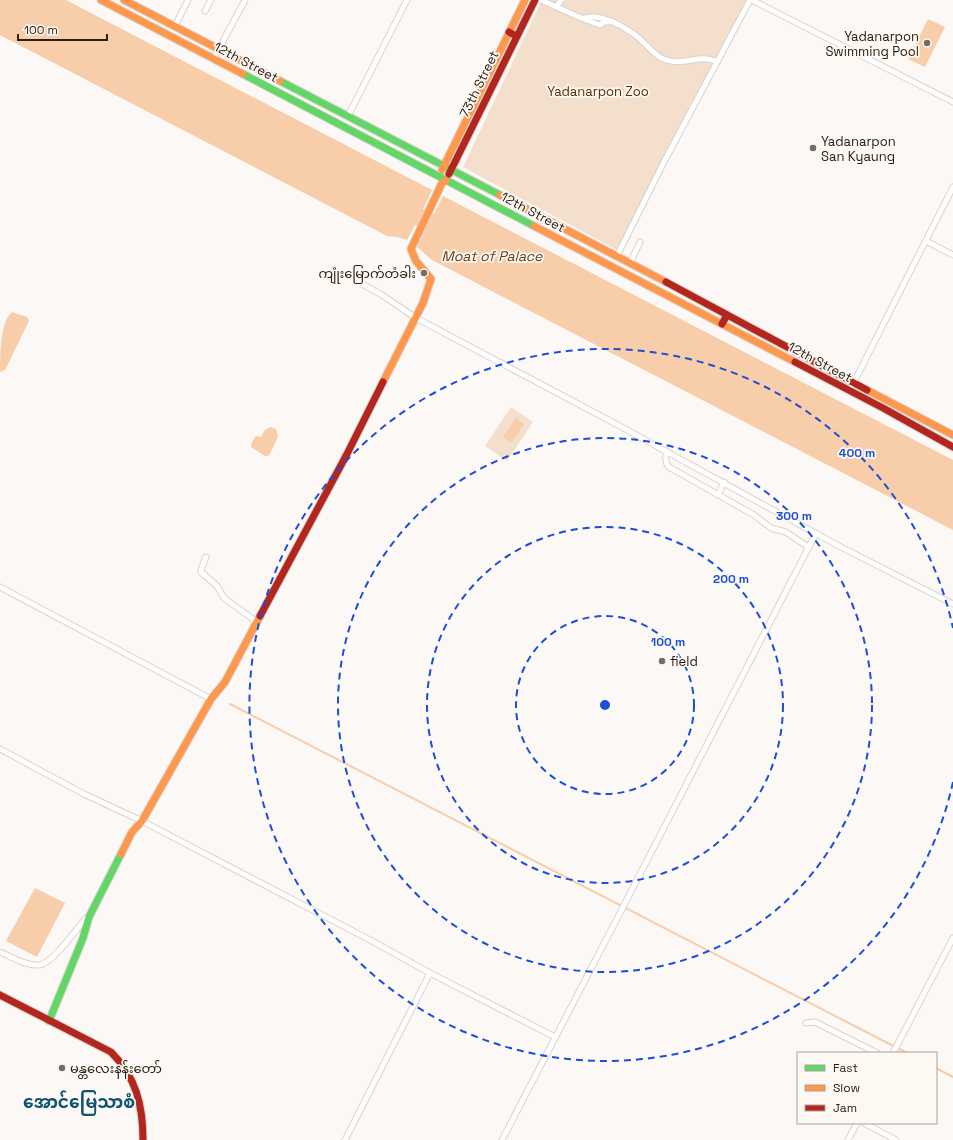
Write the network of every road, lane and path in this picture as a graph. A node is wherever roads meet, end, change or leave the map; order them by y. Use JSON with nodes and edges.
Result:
{"nodes":[{"id":1,"x":101,"y":0,"type":"edge"},
{"id":2,"x":124,"y":0,"type":"edge"},
{"id":3,"x":188,"y":0,"type":"edge"},
{"id":4,"x":211,"y":0,"type":"edge"},
{"id":5,"x":245,"y":0,"type":"edge"},
{"id":6,"x":407,"y":0,"type":"edge"},
{"id":7,"x":525,"y":0,"type":"edge"},
{"id":8,"x":535,"y":0,"type":"edge"},
{"id":9,"x":541,"y":0,"type":"edge"},
{"id":10,"x":561,"y":0,"type":"edge"},
{"id":11,"x":751,"y":0,"type":"edge"},
{"id":12,"x":556,"y":7,"type":"junction"},
{"id":13,"x":206,"y":11,"type":"dead end"},
{"id":14,"x":175,"y":26,"type":"junction"},
{"id":15,"x":509,"y":32,"type":"junction"},
{"id":16,"x":516,"y":36,"type":"junction"},
{"id":17,"x":219,"y":48,"type":"junction"},
{"id":18,"x":214,"y":58,"type":"junction"},
{"id":19,"x":717,"y":62,"type":"junction"},
{"id":20,"x":953,"y":102,"type":"edge"},
{"id":21,"x":348,"y":116,"type":"junction"},
{"id":22,"x":444,"y":166,"type":"junction"},
{"id":23,"x":451,"y":170,"type":"junction"},
{"id":24,"x":442,"y":180,"type":"junction"},
{"id":25,"x":953,"y":187,"type":"edge"},
{"id":26,"x":950,"y":198,"type":"edge"},
{"id":27,"x":926,"y":241,"type":"junction"},
{"id":28,"x":640,"y":242,"type":"dead end"},
{"id":29,"x":953,"y":255,"type":"edge"},
{"id":30,"x":617,"y":256,"type":"junction"},
{"id":31,"x":630,"y":263,"type":"junction"},
{"id":32,"x":357,"y":281,"type":"dead end"},
{"id":33,"x":728,"y":315,"type":"junction"},
{"id":34,"x":416,"y":318,"type":"junction"},
{"id":35,"x":722,"y":324,"type":"junction"},
{"id":36,"x":853,"y":383,"type":"junction"},
{"id":37,"x":849,"y":391,"type":"junction"},
{"id":38,"x":953,"y":435,"type":"edge"},
{"id":39,"x":953,"y":447,"type":"edge"},
{"id":40,"x":667,"y":452,"type":"junction"},
{"id":41,"x":724,"y":482,"type":"junction"},
{"id":42,"x":718,"y":495,"type":"junction"},
{"id":43,"x":816,"y":533,"type":"junction"},
{"id":44,"x":808,"y":547,"type":"junction"},
{"id":45,"x":206,"y":557,"type":"dead end"},
{"id":46,"x":0,"y":587,"type":"edge"},
{"id":47,"x":953,"y":604,"type":"edge"},
{"id":48,"x":257,"y":622,"type":"junction"},
{"id":49,"x":211,"y":698,"type":"junction"},
{"id":50,"x":0,"y":749,"type":"edge"},
{"id":51,"x":142,"y":821,"type":"junction"},
{"id":52,"x":89,"y":917,"type":"junction"},
{"id":53,"x":953,"y":938,"type":"edge"},
{"id":54,"x":0,"y":952,"type":"edge"},
{"id":55,"x":430,"y":973,"type":"junction"},
{"id":56,"x":0,"y":995,"type":"edge"},
{"id":57,"x":49,"y":1021,"type":"junction"},
{"id":58,"x":806,"y":1024,"type":"dead end"},
{"id":59,"x":555,"y":1037,"type":"junction"},
{"id":60,"x":895,"y":1049,"type":"edge"},
{"id":61,"x":875,"y":1052,"type":"edge"},
{"id":62,"x":856,"y":1124,"type":"edge"},
{"id":63,"x":866,"y":1124,"type":"edge"},
{"id":64,"x":143,"y":1140,"type":"edge"},
{"id":65,"x":345,"y":1140,"type":"edge"},
{"id":66,"x":502,"y":1140,"type":"edge"},
{"id":67,"x":848,"y":1140,"type":"edge"},
{"id":68,"x":896,"y":1140,"type":"edge"}],
"edges":[{"from":1,"to":18,"type":"main road","name":"12th Street"},
{"from":2,"to":14,"type":"main road","name":"12th Street"},
{"from":3,"to":14,"type":"street"},
{"from":4,"to":13,"type":"street"},
{"from":5,"to":17,"type":"street"},
{"from":6,"to":21,"type":"street"},
{"from":7,"to":15,"type":"main road","name":"73th Street"},
{"from":8,"to":16,"type":"main road","name":"73th Street"},
{"from":9,"to":12,"type":"street"},
{"from":10,"to":12,"type":"street"},
{"from":11,"to":19,"type":"street"},
{"from":11,"to":20,"type":"street"},
{"from":12,"to":19,"type":"street"},
{"from":14,"to":17,"type":"main road","name":"12th Street"},
{"from":15,"to":16,"type":"main road"},
{"from":15,"to":22,"type":"main road","name":"73th Street"},
{"from":16,"to":23,"type":"main road","name":"73th Street"},
{"from":17,"to":18,"type":"street"},
{"from":17,"to":21,"type":"main road","name":"12th Street"},
{"from":18,"to":24,"type":"main road","name":"12th Street"},
{"from":19,"to":30,"type":"street"},
{"from":21,"to":22,"type":"main road","name":"12th Street"},
{"from":22,"to":23,"type":"main road","name":"12th Street"},
{"from":22,"to":24,"type":"main road","name":"73th Street"},
{"from":23,"to":24,"type":"main road","name":"73th Street"},
{"from":23,"to":30,"type":"main road","name":"12th Street"},
{"from":24,"to":34,"type":"main road"},
{"from":24,"to":35,"type":"main road","name":"12th Street"},
{"from":25,"to":26,"type":"street"},
{"from":26,"to":27,"type":"street"},
{"from":27,"to":29,"type":"street"},
{"from":27,"to":36,"type":"street"},
{"from":28,"to":31,"type":"street"},
{"from":30,"to":31,"type":"main road","name":"12th Street"},
{"from":31,"to":33,"type":"main road","name":"12th Street"},
{"from":32,"to":34,"type":"street"},
{"from":33,"to":35,"type":"main road"},
{"from":33,"to":36,"type":"main road","name":"12th Street"},
{"from":34,"to":40,"type":"street"},
{"from":34,"to":48,"type":"main road"},
{"from":35,"to":37,"type":"main road","name":"12th Street"},
{"from":36,"to":37,"type":"street"},
{"from":36,"to":38,"type":"main road","name":"12th Street"},
{"from":37,"to":39,"type":"main road","name":"12th Street"},
{"from":40,"to":41,"type":"street"},
{"from":40,"to":42,"type":"street"},
{"from":41,"to":42,"type":"street"},
{"from":41,"to":43,"type":"street"},
{"from":42,"to":44,"type":"street"},
{"from":43,"to":44,"type":"street"},
{"from":43,"to":47,"type":"street"},
{"from":44,"to":59,"type":"street"},
{"from":45,"to":48,"type":"street"},
{"from":46,"to":49,"type":"street"},
{"from":48,"to":49,"type":"main road"},
{"from":49,"to":51,"type":"main road"},
{"from":50,"to":51,"type":"street"},
{"from":51,"to":52,"type":"main road"},
{"from":51,"to":55,"type":"street"},
{"from":52,"to":54,"type":"street"},
{"from":52,"to":57,"type":"main road"},
{"from":53,"to":60,"type":"street"},
{"from":55,"to":59,"type":"street"},
{"from":55,"to":65,"type":"street"},
{"from":56,"to":57,"type":"main road"},
{"from":57,"to":64,"type":"main road"},
{"from":58,"to":61,"type":"street"},
{"from":59,"to":66,"type":"street"},
{"from":62,"to":67,"type":"street"},
{"from":63,"to":68,"type":"street"}]}
